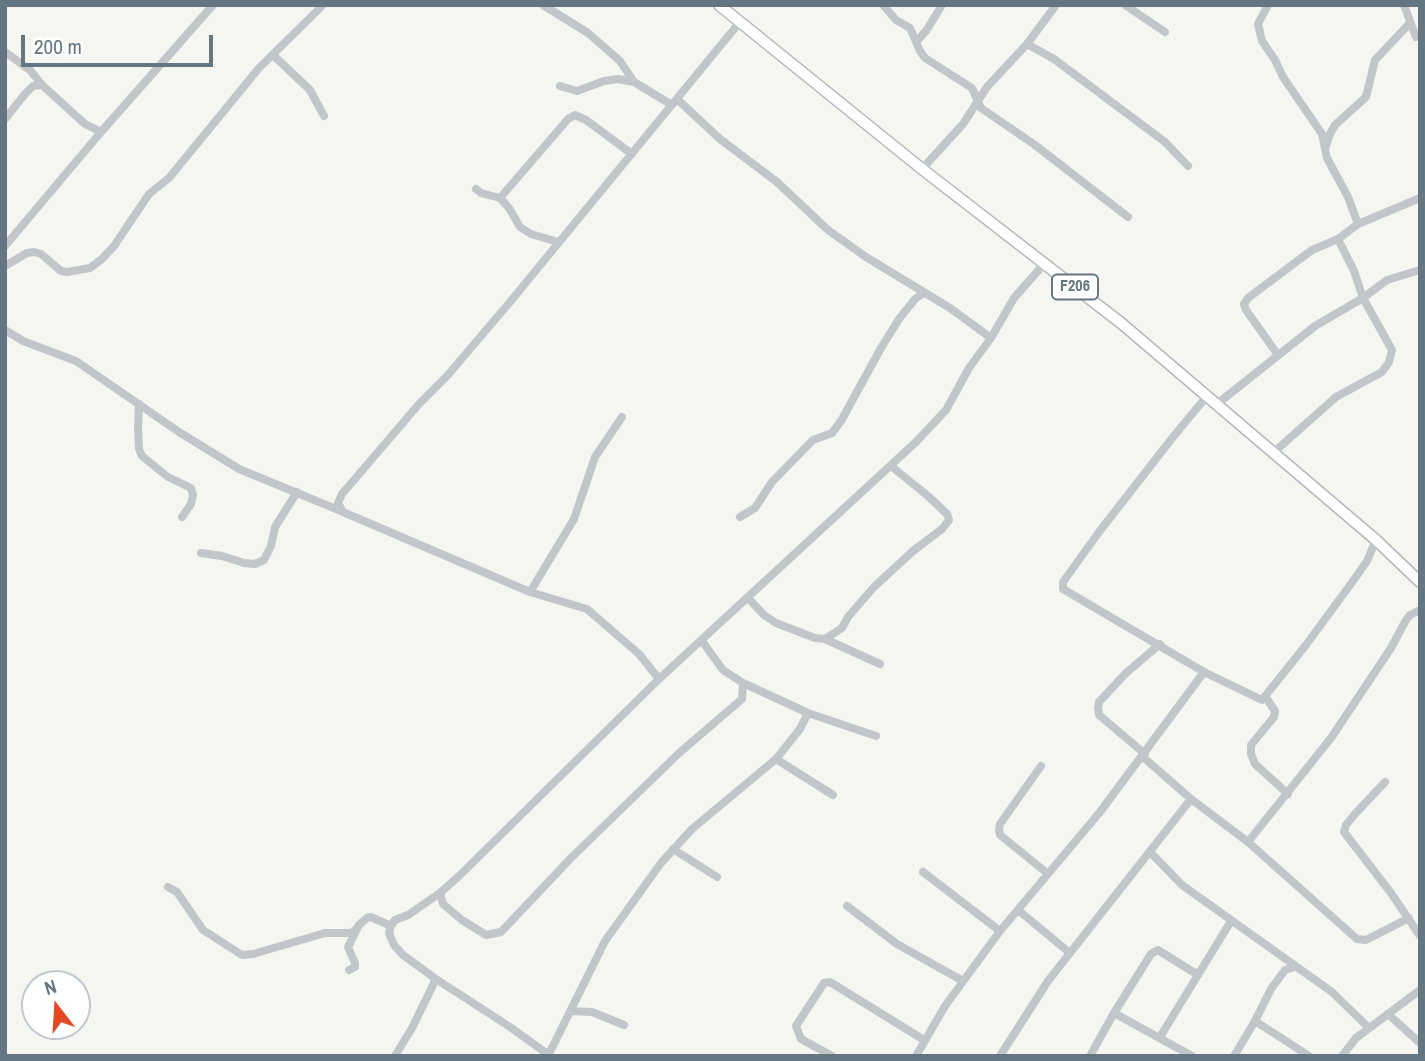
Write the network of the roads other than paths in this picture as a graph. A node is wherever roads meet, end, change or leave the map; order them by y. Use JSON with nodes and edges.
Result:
{"nodes":[{"id":1,"x":213,"y":5,"type":"edge"},
{"id":2,"x":323,"y":5,"type":"edge"},
{"id":3,"x":543,"y":5,"type":"edge"},
{"id":4,"x":719,"y":5,"type":"edge"},
{"id":5,"x":883,"y":5,"type":"edge"},
{"id":6,"x":942,"y":5,"type":"edge"},
{"id":7,"x":1056,"y":5,"type":"edge"},
{"id":8,"x":1125,"y":5,"type":"edge"},
{"id":9,"x":1268,"y":5,"type":"edge"},
{"id":10,"x":1404,"y":5,"type":"edge"},
{"id":11,"x":739,"y":23,"type":"junction"},
{"id":12,"x":1410,"y":23,"type":"junction"},
{"id":13,"x":1165,"y":32,"type":"dead end"},
{"id":14,"x":1416,"y":37,"type":"dead end"},
{"id":15,"x":917,"y":41,"type":"junction"},
{"id":16,"x":1027,"y":44,"type":"junction"},
{"id":17,"x":5,"y":52,"type":"edge"},
{"id":18,"x":273,"y":55,"type":"junction"},
{"id":19,"x":634,"y":82,"type":"junction"},
{"id":20,"x":42,"y":85,"type":"junction"},
{"id":21,"x":560,"y":86,"type":"dead end"},
{"id":22,"x":979,"y":100,"type":"junction"},
{"id":23,"x":674,"y":102,"type":"junction"},
{"id":24,"x":324,"y":116,"type":"dead end"},
{"id":25,"x":5,"y":119,"type":"edge"},
{"id":26,"x":101,"y":132,"type":"junction"},
{"id":27,"x":632,"y":154,"type":"junction"},
{"id":28,"x":1327,"y":158,"type":"junction"},
{"id":29,"x":1188,"y":166,"type":"dead end"},
{"id":30,"x":922,"y":169,"type":"junction"},
{"id":31,"x":476,"y":188,"type":"dead end"},
{"id":32,"x":500,"y":198,"type":"junction"},
{"id":33,"x":1420,"y":198,"type":"edge"},
{"id":34,"x":1128,"y":217,"type":"dead end"},
{"id":35,"x":1358,"y":224,"type":"junction"},
{"id":36,"x":1338,"y":239,"type":"junction"},
{"id":37,"x":558,"y":242,"type":"junction"},
{"id":38,"x":5,"y":246,"type":"edge"},
{"id":39,"x":1045,"y":263,"type":"junction"},
{"id":40,"x":5,"y":266,"type":"edge"},
{"id":41,"x":1420,"y":270,"type":"edge"},
{"id":42,"x":924,"y":293,"type":"junction"},
{"id":43,"x":1363,"y":298,"type":"junction"},
{"id":44,"x":5,"y":330,"type":"edge"},
{"id":45,"x":991,"y":338,"type":"junction"},
{"id":46,"x":1278,"y":355,"type":"junction"},
{"id":47,"x":1207,"y":396,"type":"junction"},
{"id":48,"x":139,"y":404,"type":"junction"},
{"id":49,"x":1217,"y":404,"type":"junction"},
{"id":50,"x":622,"y":417,"type":"dead end"},
{"id":51,"x":1273,"y":453,"type":"junction"},
{"id":52,"x":891,"y":466,"type":"junction"},
{"id":53,"x":297,"y":492,"type":"junction"},
{"id":54,"x":341,"y":510,"type":"junction"},
{"id":55,"x":182,"y":517,"type":"dead end"},
{"id":56,"x":740,"y":517,"type":"dead end"},
{"id":57,"x":1376,"y":540,"type":"junction"},
{"id":58,"x":201,"y":552,"type":"dead end"},
{"id":59,"x":1420,"y":582,"type":"edge"},
{"id":60,"x":530,"y":593,"type":"junction"},
{"id":61,"x":748,"y":598,"type":"junction"},
{"id":62,"x":1420,"y":610,"type":"edge"},
{"id":63,"x":825,"y":639,"type":"junction"},
{"id":64,"x":702,"y":641,"type":"junction"},
{"id":65,"x":1160,"y":645,"type":"junction"},
{"id":66,"x":880,"y":664,"type":"dead end"},
{"id":67,"x":1204,"y":672,"type":"junction"},
{"id":68,"x":659,"y":678,"type":"junction"},
{"id":69,"x":743,"y":683,"type":"junction"},
{"id":70,"x":1265,"y":696,"type":"junction"},
{"id":71,"x":808,"y":713,"type":"junction"},
{"id":72,"x":876,"y":736,"type":"dead end"},
{"id":73,"x":1144,"y":755,"type":"junction"},
{"id":74,"x":776,"y":759,"type":"junction"},
{"id":75,"x":1041,"y":766,"type":"dead end"},
{"id":76,"x":1385,"y":782,"type":"dead end"},
{"id":77,"x":1288,"y":794,"type":"junction"},
{"id":78,"x":833,"y":795,"type":"dead end"},
{"id":79,"x":1191,"y":799,"type":"junction"},
{"id":80,"x":1248,"y":842,"type":"junction"},
{"id":81,"x":673,"y":849,"type":"junction"},
{"id":82,"x":1150,"y":852,"type":"junction"},
{"id":83,"x":923,"y":872,"type":"dead end"},
{"id":84,"x":1047,"y":873,"type":"junction"},
{"id":85,"x":717,"y":877,"type":"dead end"},
{"id":86,"x":168,"y":887,"type":"dead end"},
{"id":87,"x":440,"y":893,"type":"junction"},
{"id":88,"x":847,"y":906,"type":"dead end"},
{"id":89,"x":1018,"y":910,"type":"junction"},
{"id":90,"x":1409,"y":918,"type":"junction"},
{"id":91,"x":1231,"y":921,"type":"junction"},
{"id":92,"x":391,"y":926,"type":"junction"},
{"id":93,"x":356,"y":929,"type":"junction"},
{"id":94,"x":1000,"y":931,"type":"junction"},
{"id":95,"x":1420,"y":936,"type":"edge"},
{"id":96,"x":1070,"y":953,"type":"junction"},
{"id":97,"x":1295,"y":967,"type":"junction"},
{"id":98,"x":349,"y":970,"type":"dead end"},
{"id":99,"x":1198,"y":975,"type":"junction"},
{"id":100,"x":436,"y":979,"type":"junction"},
{"id":101,"x":963,"y":982,"type":"junction"},
{"id":102,"x":1420,"y":990,"type":"edge"},
{"id":103,"x":571,"y":1011,"type":"junction"},
{"id":104,"x":1114,"y":1013,"type":"junction"},
{"id":105,"x":1388,"y":1014,"type":"junction"},
{"id":106,"x":1255,"y":1021,"type":"junction"},
{"id":107,"x":624,"y":1025,"type":"dead end"},
{"id":108,"x":1369,"y":1028,"type":"junction"},
{"id":109,"x":1160,"y":1037,"type":"junction"},
{"id":110,"x":924,"y":1040,"type":"junction"},
{"id":111,"x":1420,"y":1043,"type":"edge"},
{"id":112,"x":548,"y":1055,"type":"edge"},
{"id":113,"x":395,"y":1056,"type":"edge"},
{"id":114,"x":832,"y":1056,"type":"edge"},
{"id":115,"x":916,"y":1056,"type":"edge"},
{"id":116,"x":1000,"y":1056,"type":"edge"},
{"id":117,"x":1090,"y":1056,"type":"edge"},
{"id":118,"x":1192,"y":1056,"type":"edge"},
{"id":119,"x":1234,"y":1056,"type":"edge"},
{"id":120,"x":1309,"y":1056,"type":"edge"},
{"id":121,"x":1342,"y":1056,"type":"edge"}],
"edges":[{"from":1,"to":26,"type":"street"},
{"from":2,"to":18,"type":"street"},
{"from":3,"to":19,"type":"street"},
{"from":4,"to":11,"type":"main road","number":"F206"},
{"from":5,"to":15,"type":"street"},
{"from":6,"to":15,"type":"street"},
{"from":7,"to":16,"type":"street"},
{"from":8,"to":13,"type":"street"},
{"from":9,"to":28,"type":"street"},
{"from":10,"to":12,"type":"street"},
{"from":11,"to":23,"type":"street"},
{"from":11,"to":30,"type":"main road","number":"F206"},
{"from":12,"to":14,"type":"street"},
{"from":12,"to":28,"type":"street"},
{"from":15,"to":22,"type":"street"},
{"from":16,"to":22,"type":"street"},
{"from":16,"to":29,"type":"street"},
{"from":17,"to":20,"type":"street"},
{"from":18,"to":24,"type":"street"},
{"from":18,"to":40,"type":"street"},
{"from":19,"to":21,"type":"street"},
{"from":19,"to":23,"type":"street"},
{"from":20,"to":25,"type":"street"},
{"from":20,"to":26,"type":"street"},
{"from":22,"to":30,"type":"street"},
{"from":22,"to":34,"type":"street"},
{"from":23,"to":27,"type":"street"},
{"from":23,"to":42,"type":"street"},
{"from":26,"to":38,"type":"street"},
{"from":27,"to":32,"type":"street"},
{"from":27,"to":37,"type":"street"},
{"from":28,"to":35,"type":"street"},
{"from":30,"to":39,"type":"main road","number":"F206"},
{"from":31,"to":32,"type":"street"},
{"from":32,"to":37,"type":"street"},
{"from":33,"to":35,"type":"street"},
{"from":35,"to":36,"type":"street"},
{"from":36,"to":43,"type":"street"},
{"from":36,"to":46,"type":"street"},
{"from":37,"to":54,"type":"street"},
{"from":39,"to":45,"type":"street"},
{"from":39,"to":47,"type":"main road","number":"F206"},
{"from":41,"to":43,"type":"street"},
{"from":42,"to":45,"type":"street"},
{"from":42,"to":56,"type":"street"},
{"from":43,"to":46,"type":"street"},
{"from":43,"to":51,"type":"street"},
{"from":44,"to":48,"type":"street"},
{"from":45,"to":52,"type":"street"},
{"from":46,"to":49,"type":"street"},
{"from":47,"to":49,"type":"main road","number":"F206"},
{"from":47,"to":65,"type":"street"},
{"from":48,"to":53,"type":"street"},
{"from":48,"to":55,"type":"street"},
{"from":49,"to":51,"type":"main road","number":"F206"},
{"from":50,"to":60,"type":"street"},
{"from":51,"to":57,"type":"main road","number":"F206"},
{"from":52,"to":61,"type":"street"},
{"from":52,"to":63,"type":"street"},
{"from":53,"to":54,"type":"street"},
{"from":53,"to":58,"type":"street"},
{"from":54,"to":60,"type":"street"},
{"from":57,"to":59,"type":"main road","number":"F206"},
{"from":57,"to":70,"type":"street"},
{"from":60,"to":68,"type":"street"},
{"from":61,"to":63,"type":"street"},
{"from":61,"to":64,"type":"street"},
{"from":62,"to":77,"type":"street"},
{"from":63,"to":66,"type":"street"},
{"from":64,"to":68,"type":"street"},
{"from":64,"to":69,"type":"street"},
{"from":65,"to":67,"type":"street"},
{"from":65,"to":73,"type":"street"},
{"from":67,"to":70,"type":"street"},
{"from":67,"to":73,"type":"street"},
{"from":68,"to":87,"type":"street"},
{"from":69,"to":71,"type":"street"},
{"from":69,"to":87,"type":"street"},
{"from":70,"to":77,"type":"street"},
{"from":71,"to":72,"type":"street"},
{"from":71,"to":74,"type":"street"},
{"from":73,"to":79,"type":"street"},
{"from":73,"to":84,"type":"street"},
{"from":74,"to":78,"type":"street"},
{"from":74,"to":81,"type":"street"},
{"from":75,"to":84,"type":"street"},
{"from":76,"to":90,"type":"street"},
{"from":77,"to":80,"type":"street"},
{"from":79,"to":80,"type":"street"},
{"from":79,"to":82,"type":"street"},
{"from":80,"to":90,"type":"street"},
{"from":81,"to":85,"type":"street"},
{"from":81,"to":103,"type":"street"},
{"from":82,"to":91,"type":"street"},
{"from":82,"to":96,"type":"street"},
{"from":83,"to":94,"type":"street"},
{"from":84,"to":89,"type":"street"},
{"from":86,"to":93,"type":"street"},
{"from":87,"to":92,"type":"street"},
{"from":88,"to":101,"type":"street"},
{"from":89,"to":94,"type":"street"},
{"from":89,"to":96,"type":"street"},
{"from":90,"to":95,"type":"street"},
{"from":91,"to":97,"type":"street"},
{"from":91,"to":99,"type":"street"},
{"from":92,"to":93,"type":"street"},
{"from":92,"to":100,"type":"street"},
{"from":93,"to":98,"type":"street"},
{"from":94,"to":101,"type":"street"},
{"from":96,"to":116,"type":"street"},
{"from":97,"to":106,"type":"street"},
{"from":97,"to":108,"type":"street"},
{"from":99,"to":104,"type":"street"},
{"from":99,"to":109,"type":"street"},
{"from":100,"to":112,"type":"street"},
{"from":100,"to":113,"type":"street"},
{"from":101,"to":110,"type":"street"},
{"from":102,"to":105,"type":"street"},
{"from":103,"to":107,"type":"street"},
{"from":103,"to":112,"type":"street"},
{"from":104,"to":109,"type":"street"},
{"from":104,"to":117,"type":"street"},
{"from":105,"to":108,"type":"street"},
{"from":105,"to":111,"type":"street"},
{"from":106,"to":119,"type":"street"},
{"from":106,"to":120,"type":"street"},
{"from":108,"to":121,"type":"street"},
{"from":109,"to":118,"type":"street"},
{"from":110,"to":114,"type":"street"},
{"from":110,"to":115,"type":"street"}]}
